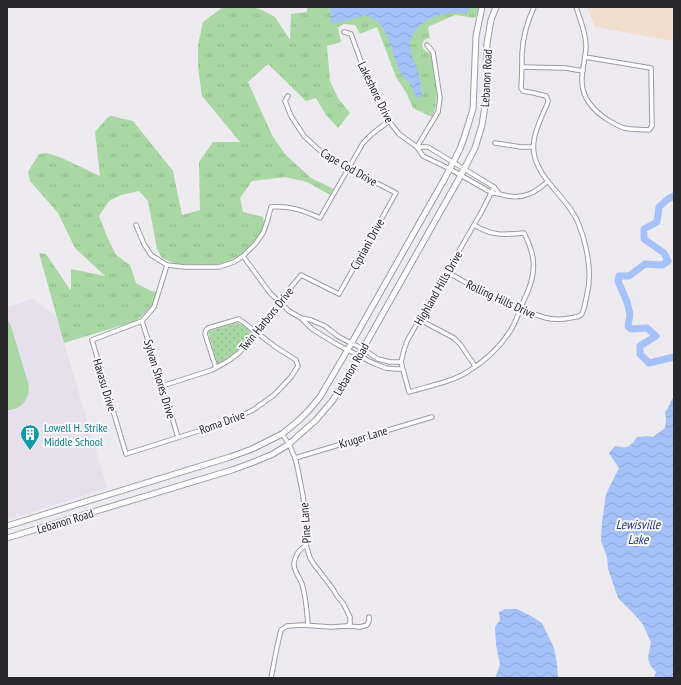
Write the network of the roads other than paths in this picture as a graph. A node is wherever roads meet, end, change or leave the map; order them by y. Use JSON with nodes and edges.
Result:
{"nodes":[{"id":1,"x":482,"y":7,"type":"edge"},
{"id":2,"x":496,"y":7,"type":"edge"},
{"id":3,"x":534,"y":7,"type":"edge"},
{"id":4,"x":576,"y":7,"type":"edge"},
{"id":5,"x":344,"y":32,"type":"dead end"},
{"id":6,"x":427,"y":45,"type":"dead end"},
{"id":7,"x":585,"y":57,"type":"junction"},
{"id":8,"x":522,"y":67,"type":"junction"},
{"id":9,"x":583,"y":71,"type":"junction"},
{"id":10,"x":288,"y":96,"type":"dead end"},
{"id":11,"x":388,"y":121,"type":"junction"},
{"id":12,"x":495,"y":143,"type":"dead end"},
{"id":13,"x":417,"y":147,"type":"junction"},
{"id":14,"x":533,"y":147,"type":"junction"},
{"id":15,"x":453,"y":163,"type":"junction"},
{"id":16,"x":348,"y":168,"type":"junction"},
{"id":17,"x":450,"y":169,"type":"junction"},
{"id":18,"x":464,"y":170,"type":"junction"},
{"id":19,"x":461,"y":175,"type":"junction"},
{"id":20,"x":548,"y":181,"type":"junction"},
{"id":21,"x":494,"y":187,"type":"junction"},
{"id":22,"x":396,"y":193,"type":"joint"},
{"id":23,"x":492,"y":193,"type":"junction"},
{"id":24,"x":499,"y":193,"type":"junction"},
{"id":25,"x":136,"y":225,"type":"dead end"},
{"id":26,"x":474,"y":225,"type":"junction"},
{"id":27,"x":243,"y":256,"type":"junction"},
{"id":28,"x":167,"y":265,"type":"junction"},
{"id":29,"x":447,"y":272,"type":"junction"},
{"id":30,"x":301,"y":275,"type":"joint"},
{"id":31,"x":279,"y":302,"type":"junction"},
{"id":32,"x":521,"y":308,"type":"junction"},
{"id":33,"x":301,"y":318,"type":"junction"},
{"id":34,"x":420,"y":320,"type":"junction"},
{"id":35,"x":142,"y":321,"type":"junction"},
{"id":36,"x":256,"y":333,"type":"junction"},
{"id":37,"x":352,"y":344,"type":"junction"},
{"id":38,"x":363,"y":349,"type":"junction"},
{"id":39,"x":348,"y":350,"type":"junction"},
{"id":40,"x":359,"y":356,"type":"junction"},
{"id":41,"x":401,"y":362,"type":"junction"},
{"id":42,"x":475,"y":366,"type":"junction"},
{"id":43,"x":216,"y":368,"type":"junction"},
{"id":44,"x":402,"y":369,"type":"junction"},
{"id":45,"x":162,"y":386,"type":"junction"},
{"id":46,"x":432,"y":417,"type":"dead end"},
{"id":47,"x":282,"y":434,"type":"junction"},
{"id":48,"x":178,"y":437,"type":"junction"},
{"id":49,"x":289,"y":444,"type":"junction"},
{"id":50,"x":126,"y":454,"type":"joint"},
{"id":51,"x":295,"y":458,"type":"junction"},
{"id":52,"x":7,"y":526,"type":"edge"},
{"id":53,"x":7,"y":538,"type":"edge"},
{"id":54,"x":306,"y":545,"type":"junction"},
{"id":55,"x":369,"y":618,"type":"dead end"},
{"id":56,"x":308,"y":625,"type":"junction"},
{"id":57,"x":347,"y":626,"type":"junction"},
{"id":58,"x":271,"y":678,"type":"edge"}],
"edges":[{"from":1,"to":15,"type":"main road","name":"Lebanon Road"},
{"from":2,"to":18,"type":"main road","name":"Lebanon Road"},
{"from":3,"to":8,"type":"street"},
{"from":4,"to":7,"type":"street"},
{"from":5,"to":11,"type":"street","name":"Lakeshore Drive"},
{"from":6,"to":13,"type":"street"},
{"from":7,"to":9,"type":"street"},
{"from":7,"to":9,"type":"street"},
{"from":8,"to":9,"type":"street"},
{"from":8,"to":14,"type":"street"},
{"from":10,"to":16,"type":"street","name":"Cape Cod Drive"},
{"from":11,"to":13,"type":"street","name":"Lakeshore Drive"},
{"from":11,"to":16,"type":"street"},
{"from":12,"to":14,"type":"street"},
{"from":13,"to":15,"type":"street","name":"Lakeshore Drive"},
{"from":13,"to":17,"type":"street","name":"Lakeshore Drive"},
{"from":14,"to":20,"type":"street"},
{"from":15,"to":17,"type":"main road","name":"Lebanon Road"},
{"from":15,"to":18,"type":"street","name":"Lakeshore Drive"},
{"from":16,"to":22,"type":"street","name":"Cape Cod Drive"},
{"from":16,"to":27,"type":"street"},
{"from":17,"to":19,"type":"street","name":"Lakeshore Drive"},
{"from":17,"to":37,"type":"main road","name":"Lebanon Road"},
{"from":18,"to":19,"type":"main road","name":"Lebanon Road"},
{"from":18,"to":21,"type":"street","name":"Lakeshore Drive"},
{"from":19,"to":23,"type":"street","name":"Lakeshore Drive"},
{"from":19,"to":38,"type":"main road","name":"Lebanon Road"},
{"from":20,"to":24,"type":"street"},
{"from":20,"to":32,"type":"street","name":"Rolling Hills Drive"},
{"from":21,"to":23,"type":"street","name":"Highland Hills Drive"},
{"from":21,"to":24,"type":"street","name":"Lakeshore Drive"},
{"from":22,"to":30,"type":"street","name":"Cipriani Drive"},
{"from":23,"to":24,"type":"street"},
{"from":23,"to":26,"type":"street","name":"Highland Hills Drive"},
{"from":25,"to":28,"type":"street"},
{"from":26,"to":29,"type":"street","name":"Highland Hills Drive"},
{"from":26,"to":32,"type":"street"},
{"from":27,"to":28,"type":"street"},
{"from":27,"to":31,"type":"street"},
{"from":28,"to":35,"type":"street"},
{"from":29,"to":32,"type":"street","name":"Rolling Hills Drive"},
{"from":29,"to":34,"type":"street","name":"Highland Hills Drive"},
{"from":30,"to":31,"type":"street","name":"Twin Harbors Drive"},
{"from":31,"to":33,"type":"street"},
{"from":31,"to":36,"type":"street","name":"Twin Harbors Drive"},
{"from":32,"to":42,"type":"street"},
{"from":33,"to":37,"type":"street"},
{"from":33,"to":39,"type":"street"},
{"from":34,"to":41,"type":"street","name":"Highland Hills Drive"},
{"from":34,"to":42,"type":"street"},
{"from":35,"to":45,"type":"street","name":"Sylvan Shores Drive"},
{"from":35,"to":50,"type":"street","name":"Havasu Drive"},
{"from":36,"to":43,"type":"street","name":"Twin Harbors Drive"},
{"from":36,"to":43,"type":"street"},
{"from":36,"to":48,"type":"street","name":"Roma Drive"},
{"from":37,"to":38,"type":"street"},
{"from":37,"to":39,"type":"main road","name":"Lebanon Road"},
{"from":38,"to":40,"type":"main road","name":"Lebanon Road"},
{"from":38,"to":41,"type":"street"},
{"from":39,"to":40,"type":"street"},
{"from":39,"to":47,"type":"main road","name":"Lebanon Road"},
{"from":40,"to":44,"type":"street"},
{"from":40,"to":49,"type":"main road","name":"Lebanon Road"},
{"from":41,"to":44,"type":"street","name":"Highland Hills Drive"},
{"from":42,"to":44,"type":"street","name":"Highland Hills Drive"},
{"from":43,"to":45,"type":"street","name":"Twin Harbors Drive"},
{"from":45,"to":48,"type":"street","name":"Sylvan Shores Drive"},
{"from":46,"to":51,"type":"street","name":"Kruger Lane"},
{"from":47,"to":49,"type":"street","name":"Pine Lane"},
{"from":47,"to":52,"type":"main road","name":"Lebanon Road"},
{"from":48,"to":50,"type":"street","name":"Roma Drive"},
{"from":49,"to":51,"type":"street","name":"Pine Lane"},
{"from":49,"to":53,"type":"main road","name":"Lebanon Road"},
{"from":51,"to":54,"type":"street","name":"Pine Lane"},
{"from":54,"to":56,"type":"street"},
{"from":54,"to":57,"type":"street","name":"Pine Lane"},
{"from":55,"to":57,"type":"street"},
{"from":56,"to":57,"type":"street"},
{"from":56,"to":58,"type":"street"}]}
